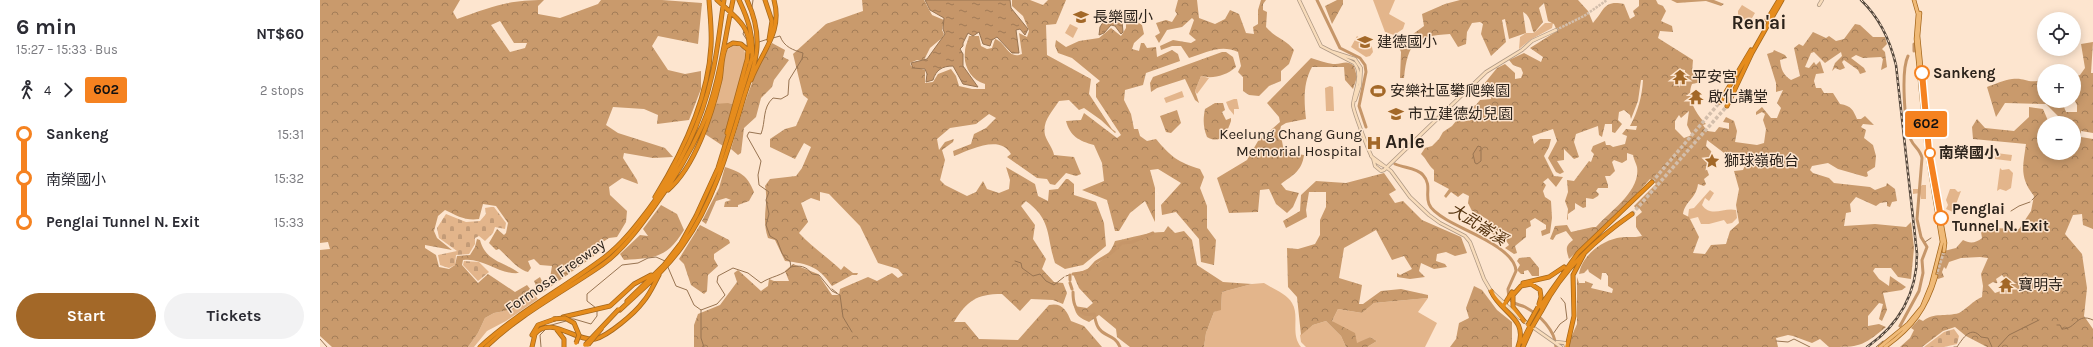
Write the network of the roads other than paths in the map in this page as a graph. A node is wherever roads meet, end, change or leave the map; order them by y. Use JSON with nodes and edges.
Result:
{"nodes":[{"id":1,"x":709,"y":0,"type":"edge"},
{"id":2,"x":717,"y":0,"type":"edge"},
{"id":3,"x":724,"y":0,"type":"edge"},
{"id":4,"x":733,"y":0,"type":"edge"},
{"id":5,"x":739,"y":0,"type":"edge"},
{"id":6,"x":747,"y":0,"type":"edge"},
{"id":7,"x":765,"y":0,"type":"edge"},
{"id":8,"x":774,"y":0,"type":"edge"},
{"id":9,"x":1299,"y":0,"type":"edge"},
{"id":10,"x":1781,"y":0,"type":"edge"},
{"id":11,"x":1822,"y":0,"type":"edge"},
{"id":12,"x":1915,"y":0,"type":"edge"},
{"id":13,"x":1819,"y":5,"type":"dead end"},
{"id":14,"x":1556,"y":30,"type":"tunnel mouth"},
{"id":15,"x":766,"y":49,"type":"junction"},
{"id":16,"x":747,"y":62,"type":"junction"},
{"id":17,"x":1735,"y":81,"type":"junction"},
{"id":18,"x":707,"y":87,"type":"junction"},
{"id":19,"x":1740,"y":88,"type":"dead end"},
{"id":20,"x":1720,"y":102,"type":"tunnel mouth"},
{"id":21,"x":1727,"y":106,"type":"tunnel mouth"},
{"id":22,"x":740,"y":111,"type":"junction"},
{"id":23,"x":725,"y":146,"type":"junction"},
{"id":24,"x":1372,"y":157,"type":"junction"},
{"id":25,"x":1386,"y":167,"type":"junction"},
{"id":26,"x":719,"y":169,"type":"junction"},
{"id":27,"x":1652,"y":182,"type":"tunnel mouth"},
{"id":28,"x":664,"y":194,"type":"junction"},
{"id":29,"x":650,"y":206,"type":"junction"},
{"id":30,"x":1632,"y":214,"type":"tunnel mouth"},
{"id":31,"x":1606,"y":229,"type":"junction"},
{"id":32,"x":1595,"y":242,"type":"junction"},
{"id":33,"x":682,"y":244,"type":"junction"},
{"id":34,"x":1944,"y":252,"type":"tunnel mouth"},
{"id":35,"x":672,"y":260,"type":"junction"},
{"id":36,"x":1568,"y":264,"type":"junction"},
{"id":37,"x":654,"y":274,"type":"junction"},
{"id":38,"x":1936,"y":276,"type":"tunnel mouth"},
{"id":39,"x":644,"y":286,"type":"junction"},
{"id":40,"x":1491,"y":291,"type":"junction"},
{"id":41,"x":1512,"y":294,"type":"junction"},
{"id":42,"x":1504,"y":305,"type":"junction"},
{"id":43,"x":1540,"y":308,"type":"junction"},
{"id":44,"x":552,"y":320,"type":"junction"},
{"id":45,"x":1524,"y":321,"type":"junction"},
{"id":46,"x":508,"y":325,"type":"junction"},
{"id":47,"x":1530,"y":326,"type":"junction"},
{"id":48,"x":555,"y":328,"type":"junction"},
{"id":49,"x":1559,"y":345,"type":"edge"},
{"id":50,"x":585,"y":346,"type":"edge"},
{"id":51,"x":1566,"y":346,"type":"edge"},
{"id":52,"x":480,"y":347,"type":"edge"},
{"id":53,"x":486,"y":347,"type":"edge"},
{"id":54,"x":531,"y":347,"type":"edge"},
{"id":55,"x":564,"y":347,"type":"edge"},
{"id":56,"x":572,"y":347,"type":"edge"},
{"id":57,"x":1520,"y":347,"type":"edge"},
{"id":58,"x":1880,"y":347,"type":"edge"},
{"id":59,"x":1885,"y":347,"type":"edge"}],
"edges":[{"from":1,"to":18,"type":"highway"},
{"from":2,"to":16,"type":"highway"},
{"from":3,"to":18,"type":"highway"},
{"from":4,"to":28,"type":"highway","name":"Formosa Freeway"},
{"from":5,"to":23,"type":"highway"},
{"from":6,"to":22,"type":"highway"},
{"from":7,"to":15,"type":"highway"},
{"from":8,"to":15,"type":"highway"},
{"from":9,"to":24,"type":"street"},
{"from":10,"to":17,"type":"highway"},
{"from":10,"to":17,"type":"highway"},
{"from":11,"to":13,"type":"street"},
{"from":12,"to":34,"type":"main road"},
{"from":12,"to":58,"type":"main road"},
{"from":14,"to":25,"type":"street"},
{"from":15,"to":22,"type":"highway"},
{"from":16,"to":23,"type":"highway"},
{"from":16,"to":28,"type":"highway"},
{"from":17,"to":19,"type":"highway"},
{"from":17,"to":20,"type":"highway"},
{"from":17,"to":21,"type":"highway"},
{"from":18,"to":29,"type":"highway"},
{"from":18,"to":29,"type":"highway"},
{"from":22,"to":26,"type":"highway"},
{"from":23,"to":26,"type":"highway"},
{"from":24,"to":25,"type":"street"},
{"from":24,"to":25,"type":"street"},
{"from":25,"to":40,"type":"street"},
{"from":26,"to":33,"type":"highway"},
{"from":27,"to":31,"type":"highway"},
{"from":28,"to":46,"type":"highway","name":"Formosa Freeway"},
{"from":29,"to":46,"type":"highway","name":"Formosa Freeway"},
{"from":30,"to":31,"type":"highway"},
{"from":31,"to":32,"type":"highway"},
{"from":31,"to":36,"type":"highway"},
{"from":32,"to":43,"type":"highway"},
{"from":32,"to":51,"type":"highway"},
{"from":33,"to":35,"type":"highway"},
{"from":33,"to":37,"type":"highway"},
{"from":35,"to":39,"type":"highway"},
{"from":35,"to":48,"type":"highway"},
{"from":36,"to":41,"type":"highway"},
{"from":36,"to":43,"type":"highway"},
{"from":37,"to":39,"type":"highway"},
{"from":37,"to":44,"type":"highway","bridge":true},
{"from":38,"to":59,"type":"main road"},
{"from":39,"to":50,"type":"highway","bridge":true},
{"from":40,"to":42,"type":"street"},
{"from":40,"to":57,"type":"highway"},
{"from":41,"to":42,"type":"highway"},
{"from":41,"to":43,"type":"highway"},
{"from":41,"to":45,"type":"highway"},
{"from":42,"to":45,"type":"street"},
{"from":43,"to":47,"type":"highway","bridge":true},
{"from":44,"to":54,"type":"highway"},
{"from":44,"to":56,"type":"highway","bridge":true},
{"from":45,"to":49,"type":"street"},
{"from":46,"to":52,"type":"highway","name":"Formosa Freeway"},
{"from":46,"to":53,"type":"highway","name":"Formosa Freeway"},
{"from":47,"to":57,"type":"highway"},
{"from":47,"to":57,"type":"highway"},
{"from":48,"to":54,"type":"highway"},
{"from":48,"to":55,"type":"highway"},
{"from":49,"to":51,"type":"street"}]}
